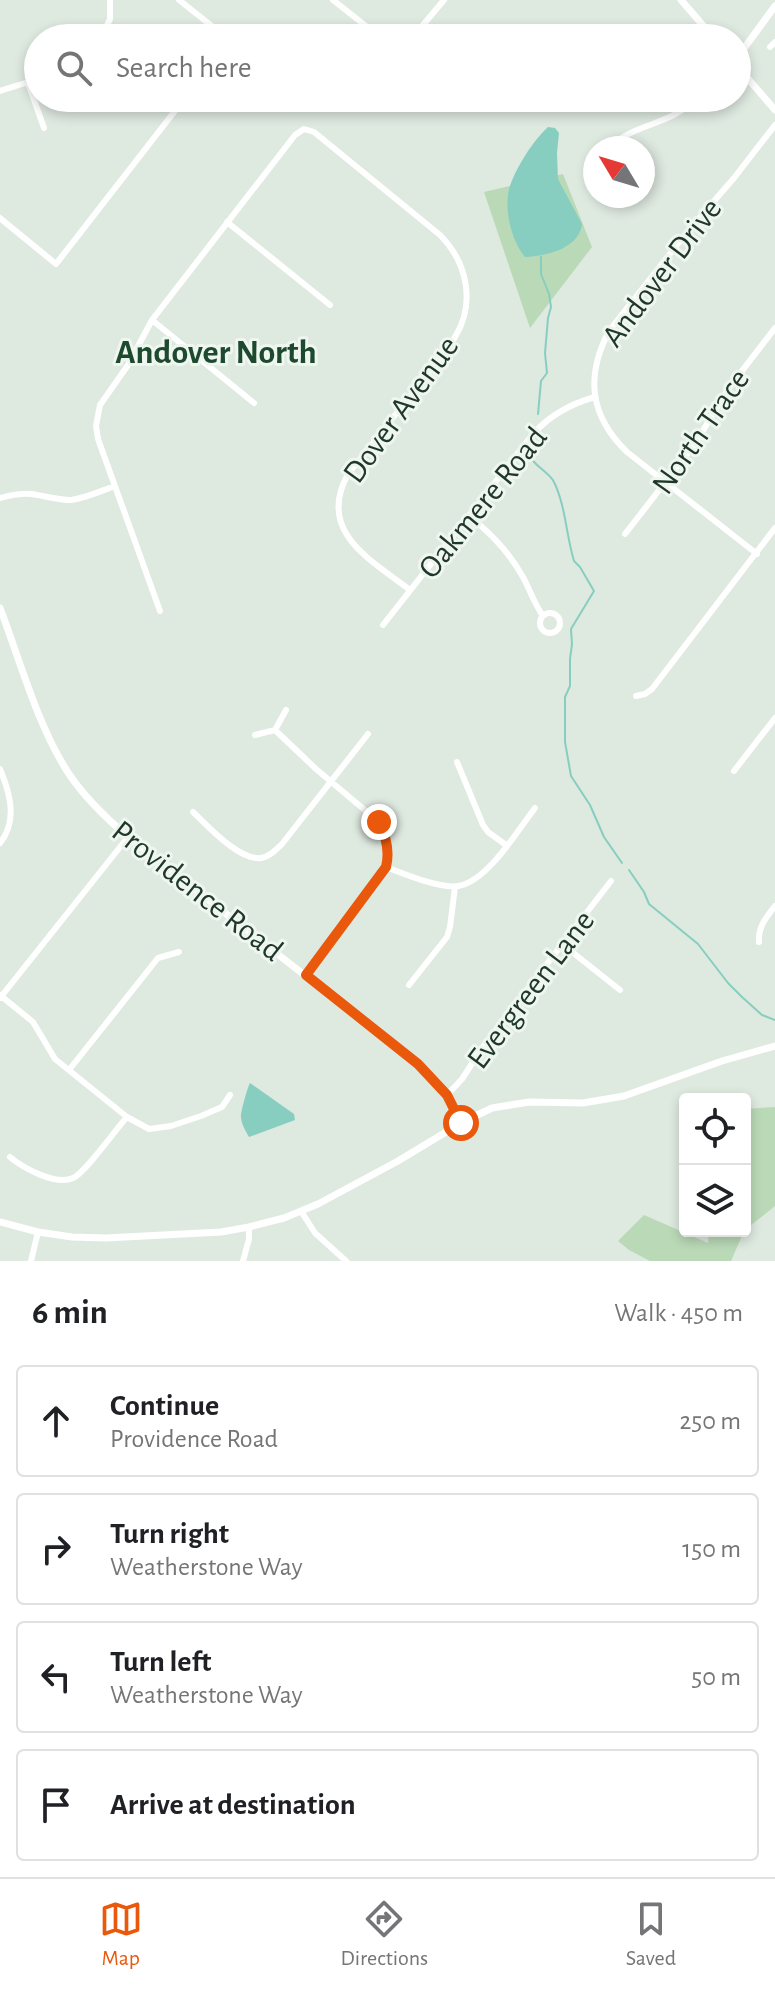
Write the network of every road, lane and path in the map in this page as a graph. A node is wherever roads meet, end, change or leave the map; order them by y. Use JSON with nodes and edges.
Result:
{"nodes":[{"id":1,"x":110,"y":0,"type":"edge"},
{"id":2,"x":179,"y":0,"type":"edge"},
{"id":3,"x":333,"y":0,"type":"edge"},
{"id":4,"x":444,"y":0,"type":"edge"},
{"id":5,"x":681,"y":0,"type":"edge"},
{"id":6,"x":775,"y":6,"type":"edge"},
{"id":7,"x":108,"y":24,"type":"edge"},
{"id":8,"x":209,"y":24,"type":"edge"},
{"id":9,"x":363,"y":24,"type":"edge"},
{"id":10,"x":424,"y":24,"type":"edge"},
{"id":11,"x":702,"y":24,"type":"edge"},
{"id":12,"x":751,"y":39,"type":"edge"},
{"id":13,"x":751,"y":82,"type":"edge"},
{"id":14,"x":24,"y":84,"type":"edge"},
{"id":15,"x":0,"y":91,"type":"edge"},
{"id":16,"x":775,"y":110,"type":"edge"},
{"id":17,"x":38,"y":112,"type":"edge"},
{"id":18,"x":174,"y":112,"type":"edge"},
{"id":19,"x":679,"y":112,"type":"edge"},
{"id":20,"x":775,"y":125,"type":"edge"},
{"id":21,"x":44,"y":128,"type":"dead end"},
{"id":22,"x":626,"y":136,"type":"edge"},
{"id":23,"x":0,"y":218,"type":"edge"},
{"id":24,"x":227,"y":222,"type":"junction"},
{"id":25,"x":330,"y":305,"type":"dead end"},
{"id":26,"x":152,"y":320,"type":"junction"},
{"id":27,"x":775,"y":328,"type":"edge"},
{"id":28,"x":595,"y":397,"type":"junction"},
{"id":29,"x":254,"y":403,"type":"dead end"},
{"id":30,"x":665,"y":482,"type":"junction"},
{"id":31,"x":115,"y":486,"type":"junction"},
{"id":32,"x":0,"y":498,"type":"edge"},
{"id":33,"x":469,"y":516,"type":"junction"},
{"id":34,"x":775,"y":528,"type":"edge"},
{"id":35,"x":625,"y":534,"type":"dead end"},
{"id":36,"x":757,"y":554,"type":"junction"},
{"id":37,"x":410,"y":590,"type":"junction"},
{"id":38,"x":0,"y":608,"type":"edge"},
{"id":39,"x":160,"y":611,"type":"dead end"},
{"id":40,"x":543,"y":616,"type":"dead end"},
{"id":41,"x":383,"y":625,"type":"dead end"},
{"id":42,"x":636,"y":696,"type":"dead end"},
{"id":43,"x":286,"y":710,"type":"dead end"},
{"id":44,"x":775,"y":718,"type":"edge"},
{"id":45,"x":275,"y":730,"type":"junction"},
{"id":46,"x":368,"y":734,"type":"dead end"},
{"id":47,"x":255,"y":735,"type":"dead end"},
{"id":48,"x":457,"y":762,"type":"dead end"},
{"id":49,"x":0,"y":769,"type":"edge"},
{"id":50,"x":734,"y":771,"type":"dead end"},
{"id":51,"x":330,"y":781,"type":"junction"},
{"id":52,"x":535,"y":808,"type":"dead end"},
{"id":53,"x":193,"y":812,"type":"dead end"},
{"id":54,"x":128,"y":837,"type":"junction"},
{"id":55,"x":0,"y":843,"type":"edge"},
{"id":56,"x":506,"y":845,"type":"junction"},
{"id":57,"x":386,"y":867,"type":"junction"},
{"id":58,"x":611,"y":881,"type":"dead end"},
{"id":59,"x":455,"y":887,"type":"junction"},
{"id":60,"x":775,"y":906,"type":"edge"},
{"id":61,"x":759,"y":942,"type":"dead end"},
{"id":62,"x":562,"y":944,"type":"junction"},
{"id":63,"x":179,"y":952,"type":"dead end"},
{"id":64,"x":306,"y":975,"type":"junction"},
{"id":65,"x":409,"y":985,"type":"dead end"},
{"id":66,"x":620,"y":990,"type":"dead end"},
{"id":67,"x":1,"y":996,"type":"edge"},
{"id":68,"x":775,"y":1046,"type":"edge"},
{"id":69,"x":69,"y":1070,"type":"junction"},
{"id":70,"x":230,"y":1095,"type":"dead end"},
{"id":71,"x":447,"y":1095,"type":"junction"},
{"id":72,"x":127,"y":1117,"type":"junction"},
{"id":73,"x":461,"y":1123,"type":"junction"},
{"id":74,"x":10,"y":1157,"type":"dead end"},
{"id":75,"x":301,"y":1211,"type":"junction"},
{"id":76,"x":0,"y":1222,"type":"edge"},
{"id":77,"x":249,"y":1227,"type":"junction"},
{"id":78,"x":38,"y":1232,"type":"junction"},
{"id":79,"x":31,"y":1261,"type":"edge"},
{"id":80,"x":243,"y":1261,"type":"edge"},
{"id":81,"x":346,"y":1261,"type":"edge"}],
"edges":[{"from":1,"to":7,"type":"street"},
{"from":2,"to":8,"type":"street"},
{"from":3,"to":9,"type":"street"},
{"from":4,"to":10,"type":"street"},
{"from":5,"to":11,"type":"street"},
{"from":6,"to":12,"type":"street"},
{"from":13,"to":16,"type":"street"},
{"from":14,"to":15,"type":"street"},
{"from":17,"to":21,"type":"street"},
{"from":18,"to":23,"type":"street"},
{"from":19,"to":22,"type":"street"},
{"from":20,"to":28,"type":"street","name":"Andover Drive"},
{"from":24,"to":25,"type":"street"},
{"from":24,"to":26,"type":"street"},
{"from":24,"to":37,"type":"street","name":"Dover Avenue"},
{"from":26,"to":29,"type":"street"},
{"from":26,"to":31,"type":"street"},
{"from":27,"to":30,"type":"street","name":"North Trace"},
{"from":28,"to":30,"type":"street","name":"Andover Drive"},
{"from":28,"to":33,"type":"street","name":"Oakmere Road"},
{"from":30,"to":35,"type":"street","name":"North Trace"},
{"from":30,"to":36,"type":"street","name":"Andover Drive"},
{"from":31,"to":32,"type":"street"},
{"from":31,"to":39,"type":"street"},
{"from":33,"to":37,"type":"street","name":"Oakmere Road"},
{"from":33,"to":40,"type":"street"},
{"from":34,"to":36,"type":"street"},
{"from":36,"to":42,"type":"street"},
{"from":37,"to":41,"type":"street","name":"Oakmere Road"},
{"from":38,"to":54,"type":"street","name":"Providence Road"},
{"from":43,"to":45,"type":"street"},
{"from":44,"to":50,"type":"street"},
{"from":45,"to":47,"type":"street"},
{"from":45,"to":51,"type":"street"},
{"from":46,"to":51,"type":"street"},
{"from":48,"to":56,"type":"street"},
{"from":49,"to":55,"type":"street"},
{"from":51,"to":53,"type":"street"},
{"from":51,"to":57,"type":"street"},
{"from":52,"to":56,"type":"street"},
{"from":54,"to":64,"type":"street","name":"Providence Road"},
{"from":54,"to":67,"type":"street"},
{"from":56,"to":59,"type":"street"},
{"from":57,"to":59,"type":"street"},
{"from":57,"to":64,"type":"street"},
{"from":58,"to":62,"type":"street","name":"Evergreen Lane"},
{"from":59,"to":65,"type":"street"},
{"from":60,"to":61,"type":"street"},
{"from":62,"to":66,"type":"street"},
{"from":62,"to":71,"type":"street","name":"Evergreen Lane"},
{"from":63,"to":69,"type":"street"},
{"from":64,"to":71,"type":"street","name":"Providence Road"},
{"from":67,"to":69,"type":"street"},
{"from":68,"to":73,"type":"street"},
{"from":69,"to":72,"type":"street"},
{"from":70,"to":72,"type":"street"},
{"from":71,"to":73,"type":"street","name":"Providence Road"},
{"from":72,"to":74,"type":"street"},
{"from":73,"to":75,"type":"street"},
{"from":75,"to":77,"type":"street"},
{"from":75,"to":81,"type":"street"},
{"from":76,"to":78,"type":"street"},
{"from":77,"to":78,"type":"street"},
{"from":77,"to":80,"type":"street"},
{"from":78,"to":79,"type":"street"}]}
